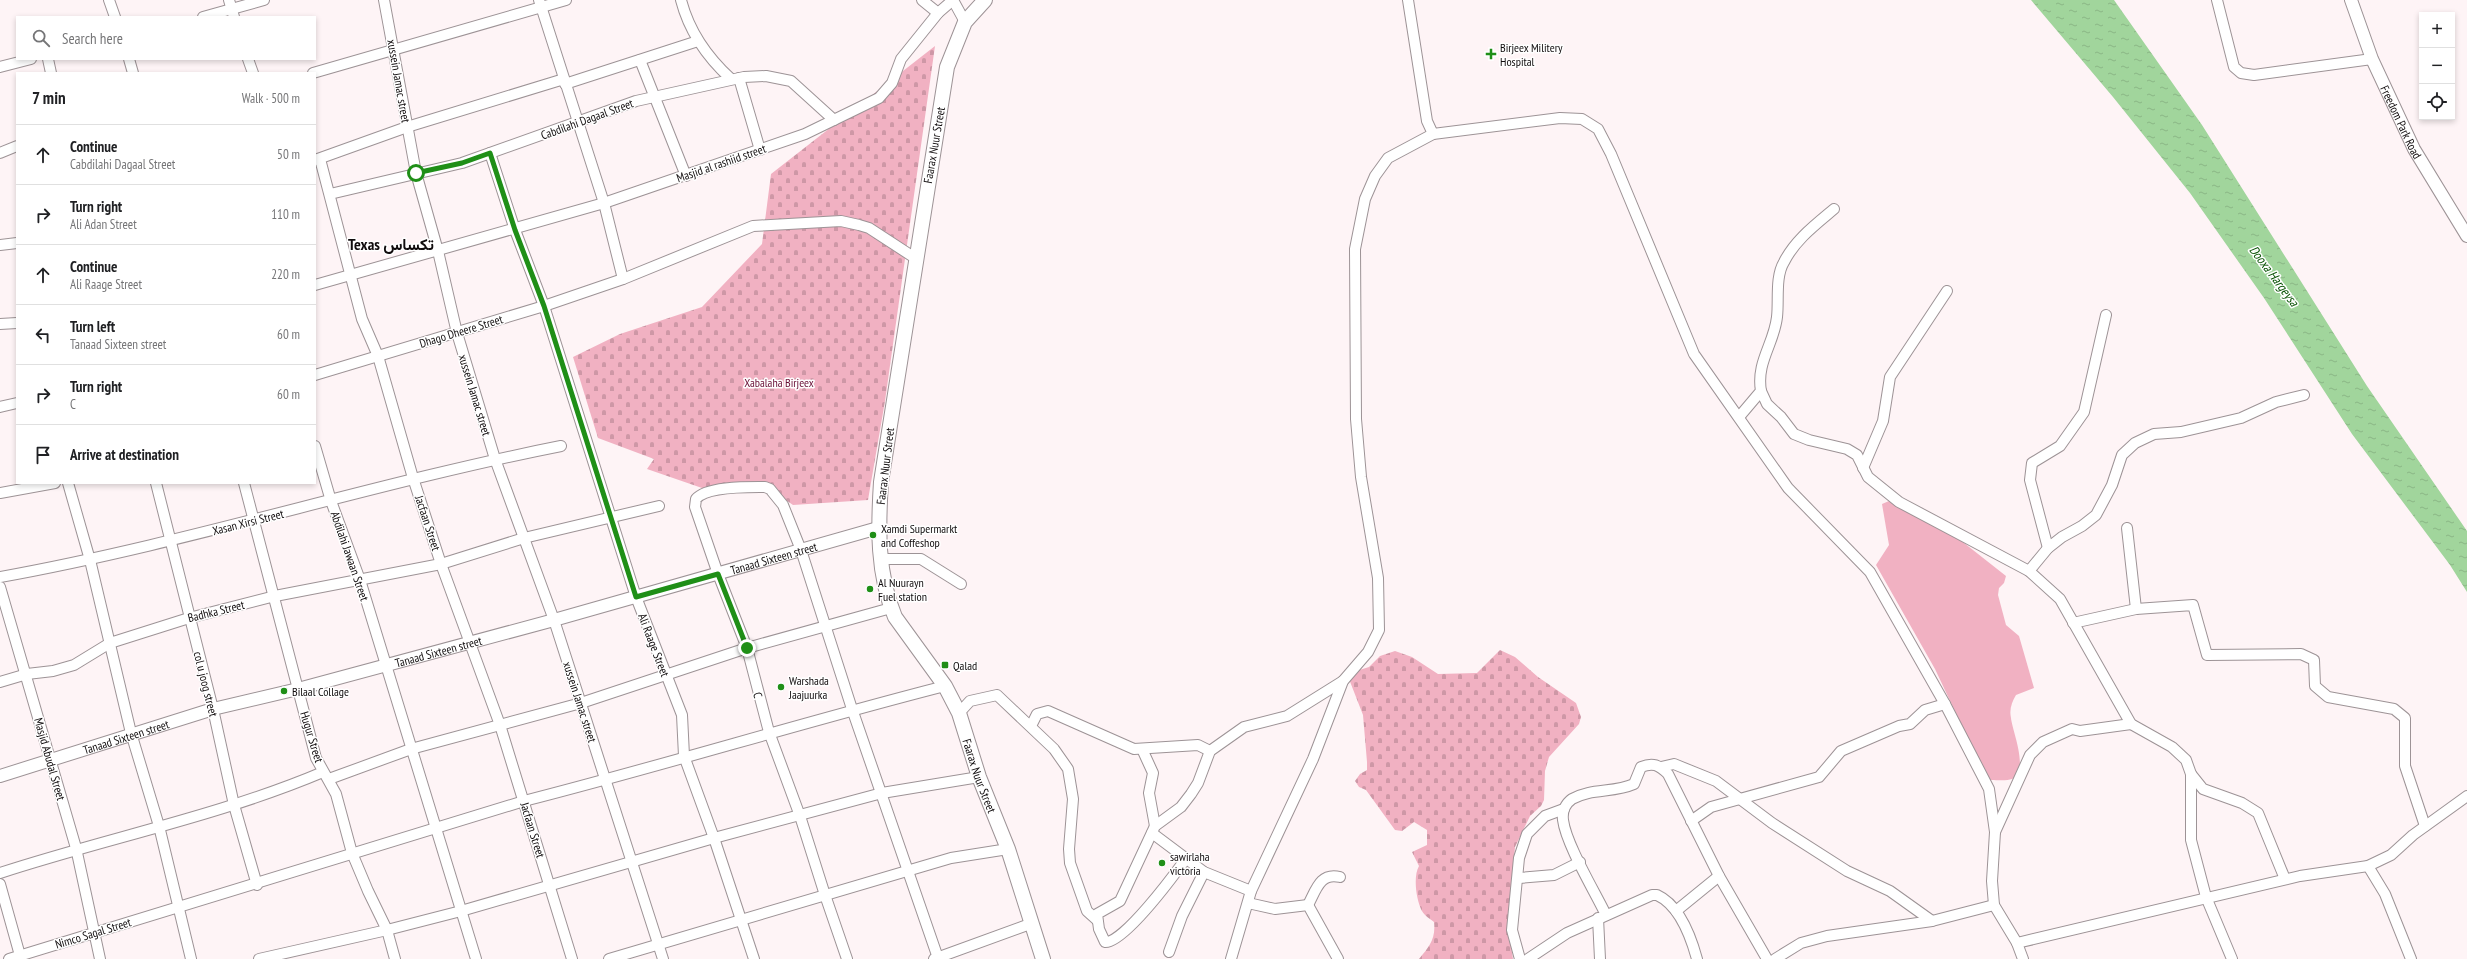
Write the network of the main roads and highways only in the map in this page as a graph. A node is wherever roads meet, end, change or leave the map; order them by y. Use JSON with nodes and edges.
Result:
{"nodes":[{"id":1,"x":985,"y":0,"type":"edge"},
{"id":2,"x":1043,"y":959,"type":"edge"}],
"edges":[{"from":1,"to":2,"type":"main road","name":"Faarax Nuur Street"}]}
